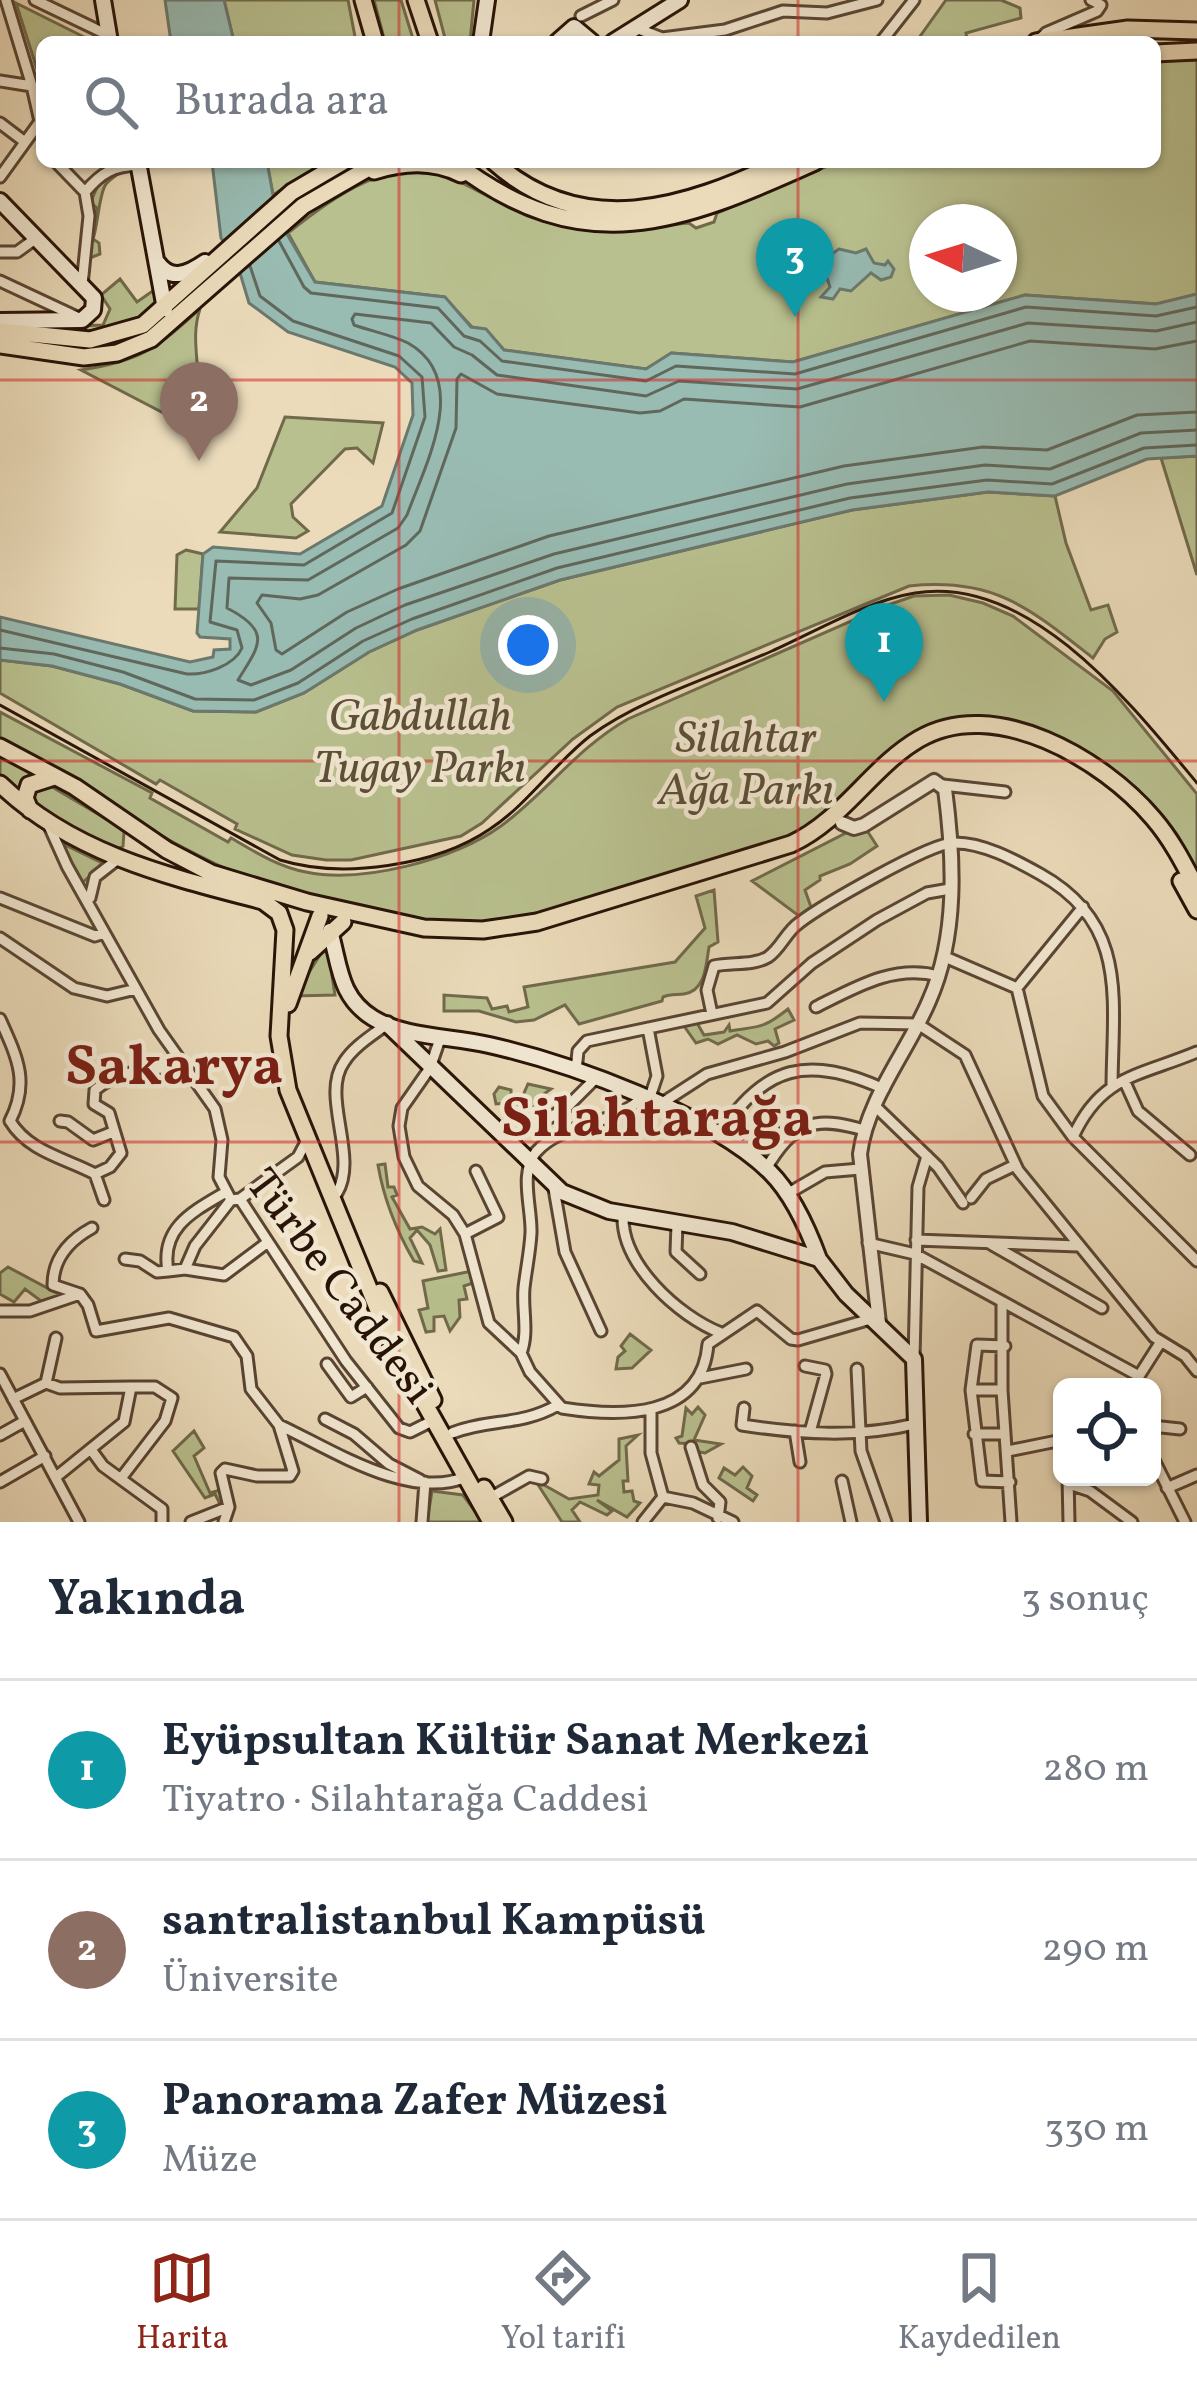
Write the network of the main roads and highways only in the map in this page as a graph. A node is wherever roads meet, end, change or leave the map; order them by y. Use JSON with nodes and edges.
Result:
{"nodes":[{"id":1,"x":104,"y":0,"type":"edge"},
{"id":2,"x":363,"y":0,"type":"edge"},
{"id":3,"x":416,"y":0,"type":"edge"},
{"id":4,"x":487,"y":0,"type":"edge"},
{"id":5,"x":680,"y":0,"type":"edge"},
{"id":6,"x":1197,"y":32,"type":"edge"},
{"id":7,"x":109,"y":36,"type":"edge"},
{"id":8,"x":370,"y":36,"type":"edge"},
{"id":9,"x":425,"y":36,"type":"edge"},
{"id":10,"x":482,"y":36,"type":"edge"},
{"id":11,"x":563,"y":36,"type":"edge"},
{"id":12,"x":588,"y":36,"type":"edge"},
{"id":13,"x":623,"y":36,"type":"edge"},
{"id":14,"x":1079,"y":36,"type":"edge"},
{"id":15,"x":1197,"y":51,"type":"edge"},
{"id":16,"x":1161,"y":52,"type":"edge"},
{"id":17,"x":140,"y":168,"type":"edge"},
{"id":18,"x":333,"y":168,"type":"edge"},
{"id":19,"x":369,"y":168,"type":"edge"},
{"id":20,"x":381,"y":168,"type":"edge"},
{"id":21,"x":444,"y":168,"type":"edge"},
{"id":22,"x":462,"y":168,"type":"edge"},
{"id":23,"x":501,"y":168,"type":"edge"},
{"id":24,"x":762,"y":168,"type":"edge"},
{"id":25,"x":801,"y":168,"type":"edge"},
{"id":26,"x":361,"y":172,"type":"junction"},
{"id":27,"x":485,"y":186,"type":"junction"},
{"id":28,"x":1,"y":204,"type":"edge"},
{"id":29,"x":220,"y":254,"type":"junction"},
{"id":30,"x":157,"y":261,"type":"junction"},
{"id":31,"x":165,"y":309,"type":"junction"},
{"id":32,"x":0,"y":321,"type":"edge"},
{"id":33,"x":0,"y":331,"type":"edge"},
{"id":34,"x":0,"y":345,"type":"edge"},
{"id":35,"x":0,"y":747,"type":"edge"},
{"id":36,"x":57,"y":777,"type":"junction"},
{"id":37,"x":0,"y":784,"type":"edge"},
{"id":38,"x":41,"y":820,"type":"junction"},
{"id":39,"x":125,"y":821,"type":"junction"},
{"id":40,"x":118,"y":859,"type":"junction"},
{"id":41,"x":1197,"y":889,"type":"edge"},
{"id":42,"x":263,"y":901,"type":"junction"},
{"id":43,"x":317,"y":910,"type":"junction"},
{"id":44,"x":1197,"y":910,"type":"edge"},
{"id":45,"x":337,"y":927,"type":"junction"},
{"id":46,"x":286,"y":945,"type":"junction"},
{"id":47,"x":308,"y":951,"type":"junction"},
{"id":48,"x":387,"y":1024,"type":"junction"},
{"id":49,"x":819,"y":1259,"type":"junction"},
{"id":50,"x":470,"y":1474,"type":"junction"},
{"id":51,"x":491,"y":1522,"type":"edge"},
{"id":52,"x":503,"y":1522,"type":"edge"},
{"id":53,"x":919,"y":1522,"type":"edge"}],
"edges":[{"from":1,"to":7,"type":"main road"},
{"from":2,"to":8,"type":"main road"},
{"from":3,"to":9,"type":"main road"},
{"from":4,"to":10,"type":"main road"},
{"from":5,"to":13,"type":"main road"},
{"from":6,"to":14,"type":"main road"},
{"from":11,"to":12,"type":"main road"},
{"from":15,"to":16,"type":"main road"},
{"from":17,"to":30,"type":"main road"},
{"from":18,"to":29,"type":"main road"},
{"from":19,"to":26,"type":"main road"},
{"from":20,"to":26,"type":"main road"},
{"from":21,"to":27,"type":"main road"},
{"from":22,"to":27,"type":"main road"},
{"from":23,"to":24,"type":"main road"},
{"from":25,"to":27,"type":"main road"},
{"from":26,"to":34,"type":"main road"},
{"from":28,"to":32,"type":"main road"},
{"from":29,"to":30,"type":"main road"},
{"from":29,"to":31,"type":"main road"},
{"from":30,"to":31,"type":"main road"},
{"from":31,"to":33,"type":"main road"},
{"from":35,"to":36,"type":"main road"},
{"from":36,"to":38,"type":"main road"},
{"from":36,"to":39,"type":"main road"},
{"from":37,"to":38,"type":"main road"},
{"from":38,"to":40,"type":"main road"},
{"from":39,"to":40,"type":"main road"},
{"from":39,"to":43,"type":"main road"},
{"from":40,"to":42,"type":"main road"},
{"from":41,"to":43,"type":"main road"},
{"from":42,"to":43,"type":"main road"},
{"from":42,"to":46,"type":"main road"},
{"from":43,"to":45,"type":"main road"},
{"from":43,"to":47,"type":"main road"},
{"from":44,"to":45,"type":"main road"},
{"from":45,"to":47,"type":"main road"},
{"from":45,"to":48,"type":"main road"},
{"from":46,"to":47,"type":"main road"},
{"from":46,"to":50,"type":"main road"},
{"from":47,"to":50,"type":"main road"},
{"from":48,"to":49,"type":"main road"},
{"from":48,"to":49,"type":"main road"},
{"from":49,"to":53,"type":"main road"},
{"from":50,"to":51,"type":"main road"},
{"from":50,"to":52,"type":"main road"}]}
